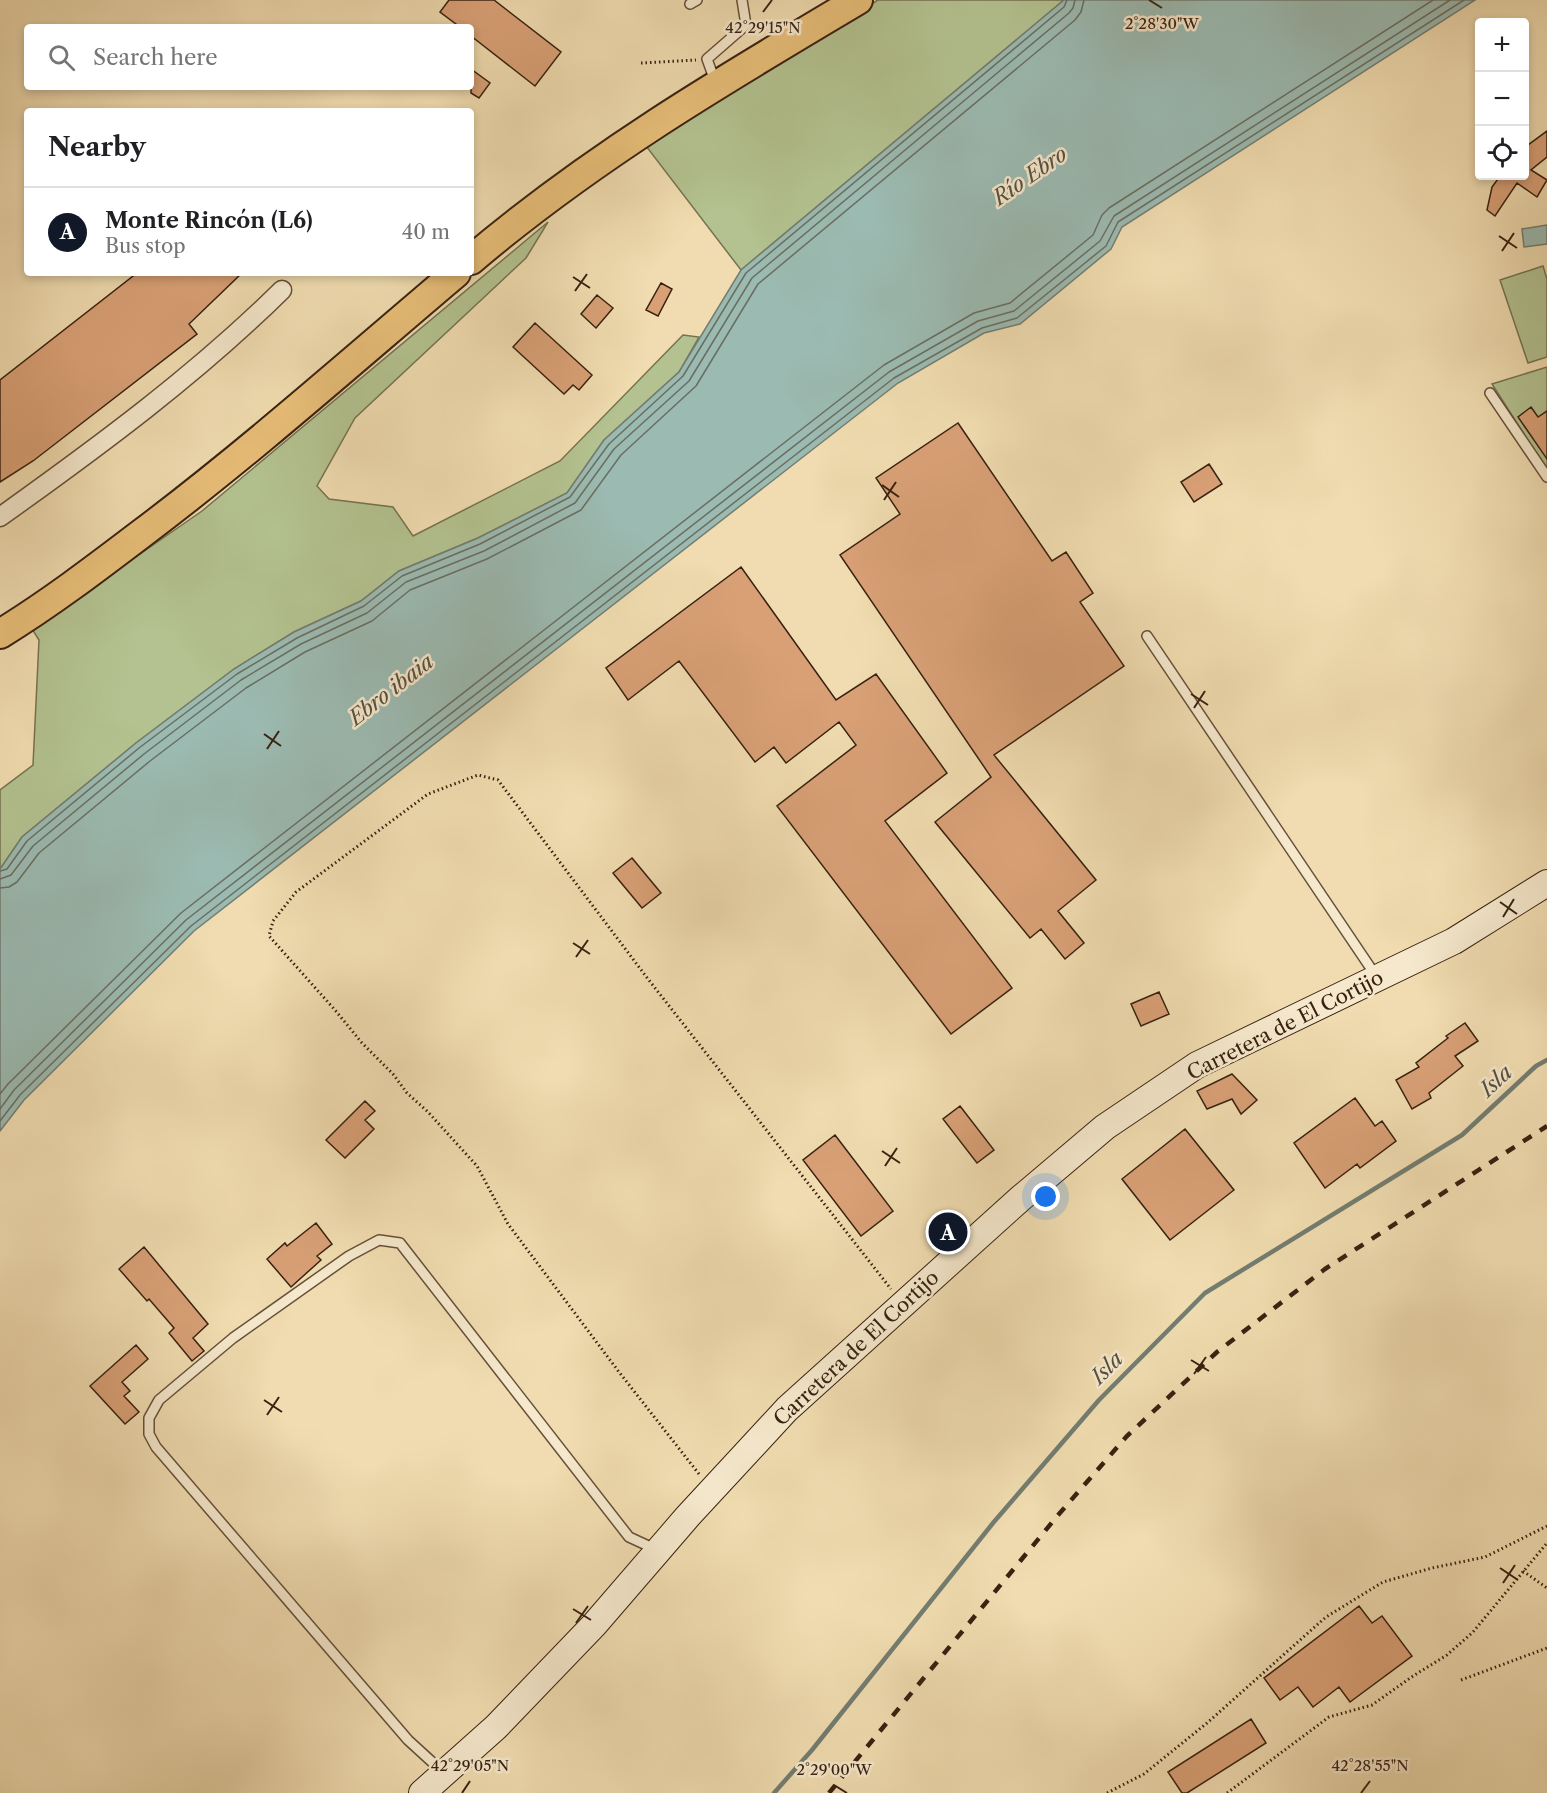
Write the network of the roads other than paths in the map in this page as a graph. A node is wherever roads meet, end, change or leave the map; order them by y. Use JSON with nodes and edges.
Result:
{"nodes":[{"id":1,"x":742,"y":0,"type":"edge"},
{"id":2,"x":858,"y":0,"type":"edge"},
{"id":3,"x":712,"y":71,"type":"junction"},
{"id":4,"x":474,"y":258,"type":"edge"},
{"id":5,"x":452,"y":276,"type":"edge"},
{"id":6,"x":282,"y":290,"type":"dead end"},
{"id":7,"x":1490,"y":393,"type":"dead end"},
{"id":8,"x":1547,"y":477,"type":"edge"},
{"id":9,"x":0,"y":518,"type":"edge"},
{"id":10,"x":0,"y":634,"type":"edge"},
{"id":11,"x":1147,"y":636,"type":"dead end"},
{"id":12,"x":1547,"y":883,"type":"edge"},
{"id":13,"x":1377,"y":978,"type":"junction"},
{"id":14,"x":658,"y":1550,"type":"junction"},
{"id":15,"x":444,"y":1773,"type":"junction"},
{"id":16,"x":422,"y":1793,"type":"edge"}],
"edges":[{"from":1,"to":3,"type":"lane"},
{"from":2,"to":3,"type":"main road"},
{"from":3,"to":4,"type":"main road"},
{"from":5,"to":10,"type":"main road"},
{"from":6,"to":9,"type":"street"},
{"from":7,"to":8,"type":"lane"},
{"from":11,"to":13,"type":"lane"},
{"from":12,"to":13,"type":"street","name":"Carretera de El Cortijo"},
{"from":13,"to":14,"type":"street","name":"Carretera de El Cortijo"},
{"from":14,"to":15,"type":"street","name":"Carretera de El Cortijo"},
{"from":14,"to":15,"type":"lane"},
{"from":15,"to":16,"type":"street","name":"Carretera de El Cortijo"}]}
